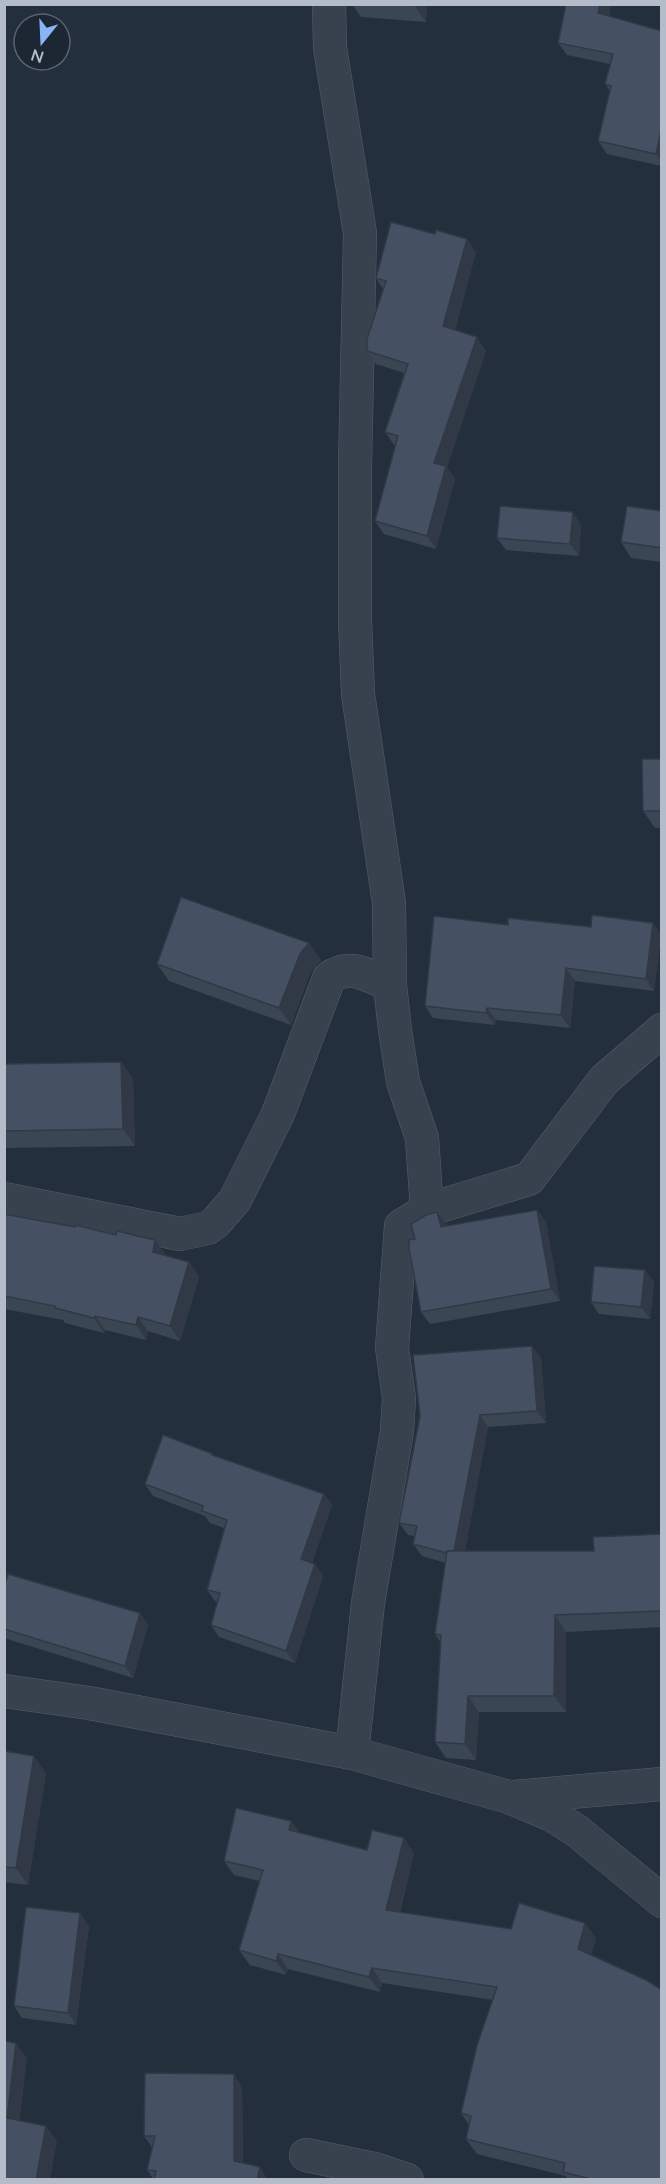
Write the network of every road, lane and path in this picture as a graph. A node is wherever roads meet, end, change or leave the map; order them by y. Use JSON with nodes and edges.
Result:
{"nodes":[{"id":1,"x":329,"y":4,"type":"edge"},
{"id":2,"x":390,"y":985,"type":"junction"},
{"id":3,"x":662,"y":1030,"type":"edge"},
{"id":4,"x":4,"y":1199,"type":"edge"},
{"id":5,"x":428,"y":1210,"type":"junction"},
{"id":6,"x":4,"y":1691,"type":"edge"},
{"id":7,"x":352,"y":1753,"type":"junction"},
{"id":8,"x":662,"y":1784,"type":"edge"},
{"id":9,"x":509,"y":1797,"type":"junction"},
{"id":10,"x":662,"y":1901,"type":"edge"},
{"id":11,"x":306,"y":2155,"type":"dead end"},
{"id":12,"x":407,"y":2180,"type":"edge"}],
"edges":[{"from":1,"to":2,"type":"street"},
{"from":2,"to":4,"type":"street"},
{"from":2,"to":5,"type":"street"},
{"from":3,"to":5,"type":"street"},
{"from":5,"to":7,"type":"street"},
{"from":6,"to":7,"type":"street"},
{"from":7,"to":9,"type":"street"},
{"from":8,"to":9,"type":"street"},
{"from":9,"to":10,"type":"street"},
{"from":11,"to":12,"type":"street"}]}
